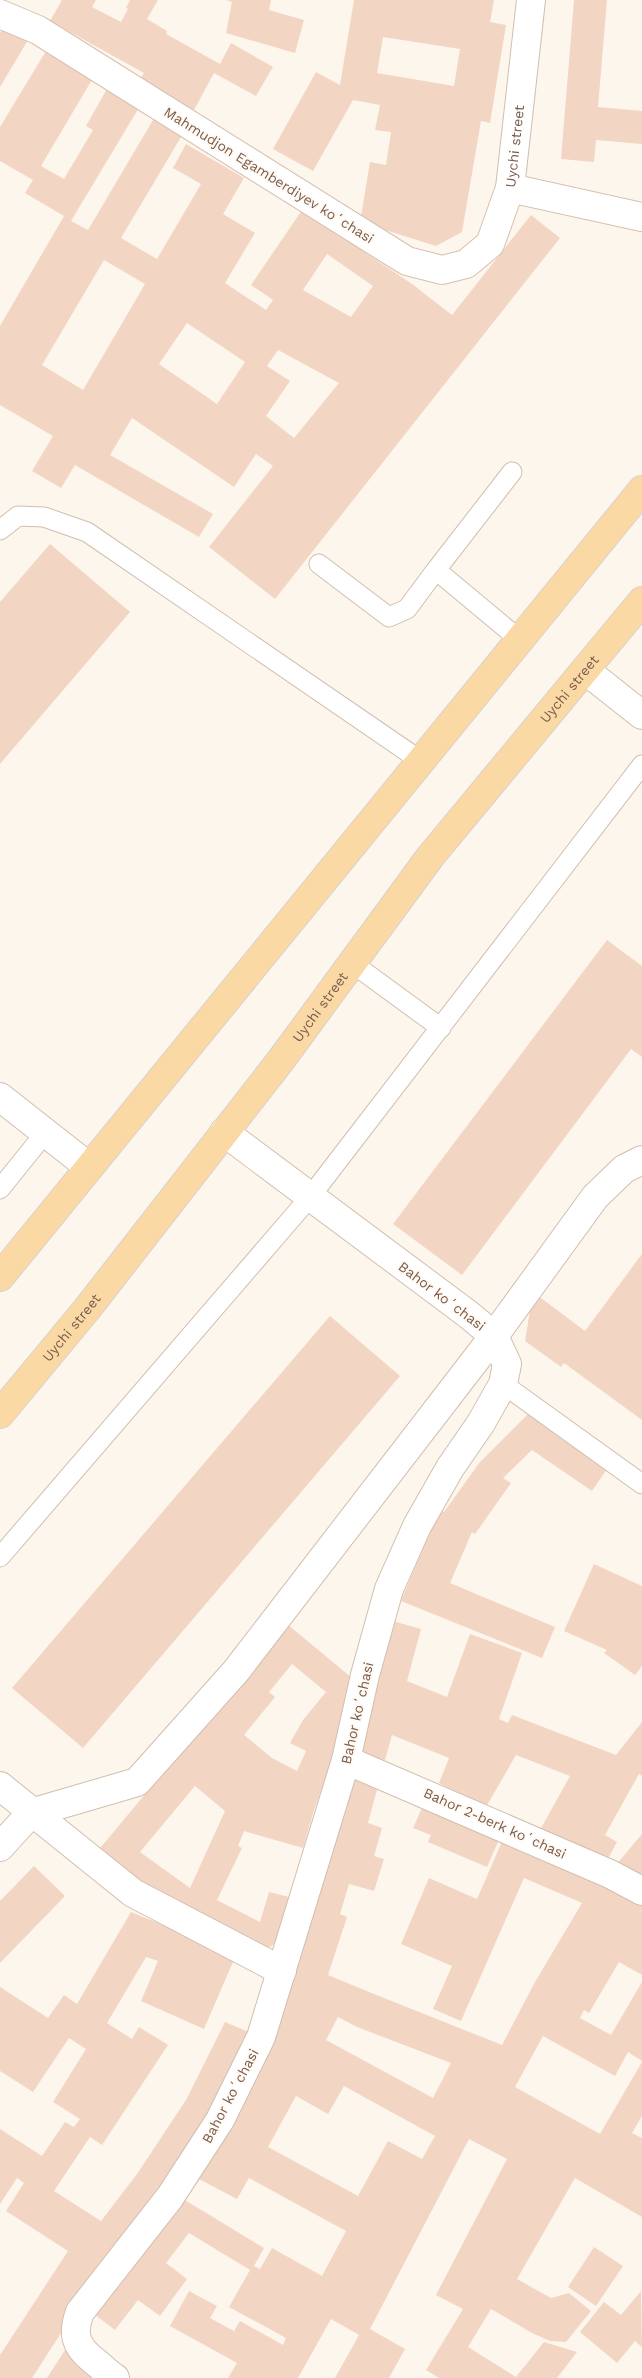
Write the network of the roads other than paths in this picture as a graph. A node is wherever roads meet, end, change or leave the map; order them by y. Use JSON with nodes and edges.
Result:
{"nodes":[{"id":1,"x":531,"y":0,"type":"edge"},
{"id":2,"x":0,"y":14,"type":"edge"},
{"id":3,"x":510,"y":188,"type":"junction"},
{"id":4,"x":642,"y":217,"type":"edge"},
{"id":5,"x":512,"y":472,"type":"dead end"},
{"id":6,"x":642,"y":490,"type":"edge"},
{"id":7,"x":0,"y":530,"type":"edge"},
{"id":8,"x":319,"y":564,"type":"dead end"},
{"id":9,"x":436,"y":570,"type":"junction"},
{"id":10,"x":642,"y":602,"type":"edge"},
{"id":11,"x":520,"y":640,"type":"junction"},
{"id":12,"x":585,"y":670,"type":"junction"},
{"id":13,"x":642,"y":715,"type":"edge"},
{"id":14,"x":421,"y":761,"type":"junction"},
{"id":15,"x":642,"y":765,"type":"edge"},
{"id":16,"x":352,"y":963,"type":"junction"},
{"id":17,"x":442,"y":1028,"type":"junction"},
{"id":18,"x":0,"y":1097,"type":"edge"},
{"id":19,"x":224,"y":1132,"type":"junction"},
{"id":20,"x":45,"y":1133,"type":"junction"},
{"id":21,"x":642,"y":1160,"type":"edge"},
{"id":22,"x":89,"y":1167,"type":"junction"},
{"id":23,"x":0,"y":1189,"type":"edge"},
{"id":24,"x":310,"y":1197,"type":"junction"},
{"id":25,"x":0,"y":1277,"type":"edge"},
{"id":26,"x":494,"y":1336,"type":"junction"},
{"id":27,"x":503,"y":1384,"type":"junction"},
{"id":28,"x":0,"y":1414,"type":"edge"},
{"id":29,"x":642,"y":1484,"type":"edge"},
{"id":30,"x":0,"y":1557,"type":"edge"},
{"id":31,"x":346,"y":1760,"type":"junction"},
{"id":32,"x":0,"y":1786,"type":"edge"},
{"id":33,"x":31,"y":1813,"type":"junction"},
{"id":34,"x":0,"y":1847,"type":"edge"},
{"id":35,"x":642,"y":1891,"type":"edge"},
{"id":36,"x":282,"y":1971,"type":"junction"},
{"id":37,"x":115,"y":2378,"type":"edge"}],
"edges":[{"from":1,"to":3,"type":"street","name":"Uychi street"},
{"from":2,"to":3,"type":"street","name":"Mahmudjon Egamberdiyev koʻchasi"},
{"from":3,"to":4,"type":"street","name":"Uychi street"},
{"from":5,"to":9,"type":"lane"},
{"from":6,"to":11,"type":"main road"},
{"from":7,"to":14,"type":"lane"},
{"from":8,"to":9,"type":"lane"},
{"from":9,"to":11,"type":"lane"},
{"from":10,"to":12,"type":"main road","name":"Uychi street"},
{"from":11,"to":14,"type":"main road"},
{"from":12,"to":13,"type":"street"},
{"from":12,"to":16,"type":"main road","name":"Uychi street"},
{"from":14,"to":22,"type":"main road"},
{"from":15,"to":17,"type":"lane"},
{"from":16,"to":17,"type":"lane"},
{"from":16,"to":19,"type":"main road","name":"Uychi street"},
{"from":17,"to":24,"type":"lane"},
{"from":18,"to":20,"type":"street"},
{"from":19,"to":24,"type":"street","name":"Bahor koʻchasi"},
{"from":19,"to":28,"type":"main road","name":"Uychi street"},
{"from":20,"to":22,"type":"street"},
{"from":20,"to":23,"type":"lane"},
{"from":21,"to":26,"type":"street"},
{"from":22,"to":25,"type":"main road"},
{"from":24,"to":26,"type":"street","name":"Bahor koʻchasi"},
{"from":24,"to":30,"type":"lane"},
{"from":26,"to":27,"type":"street","name":"Bahor koʻchasi"},
{"from":26,"to":33,"type":"street"},
{"from":27,"to":29,"type":"lane"},
{"from":27,"to":31,"type":"street","name":"Bahor koʻchasi"},
{"from":31,"to":35,"type":"street","name":"Bahor 2-berk koʻchasi"},
{"from":31,"to":36,"type":"street","name":"Bahor koʻchasi"},
{"from":32,"to":33,"type":"street"},
{"from":33,"to":34,"type":"street"},
{"from":33,"to":36,"type":"street"},
{"from":36,"to":37,"type":"street","name":"Bahor koʻchasi"}]}
